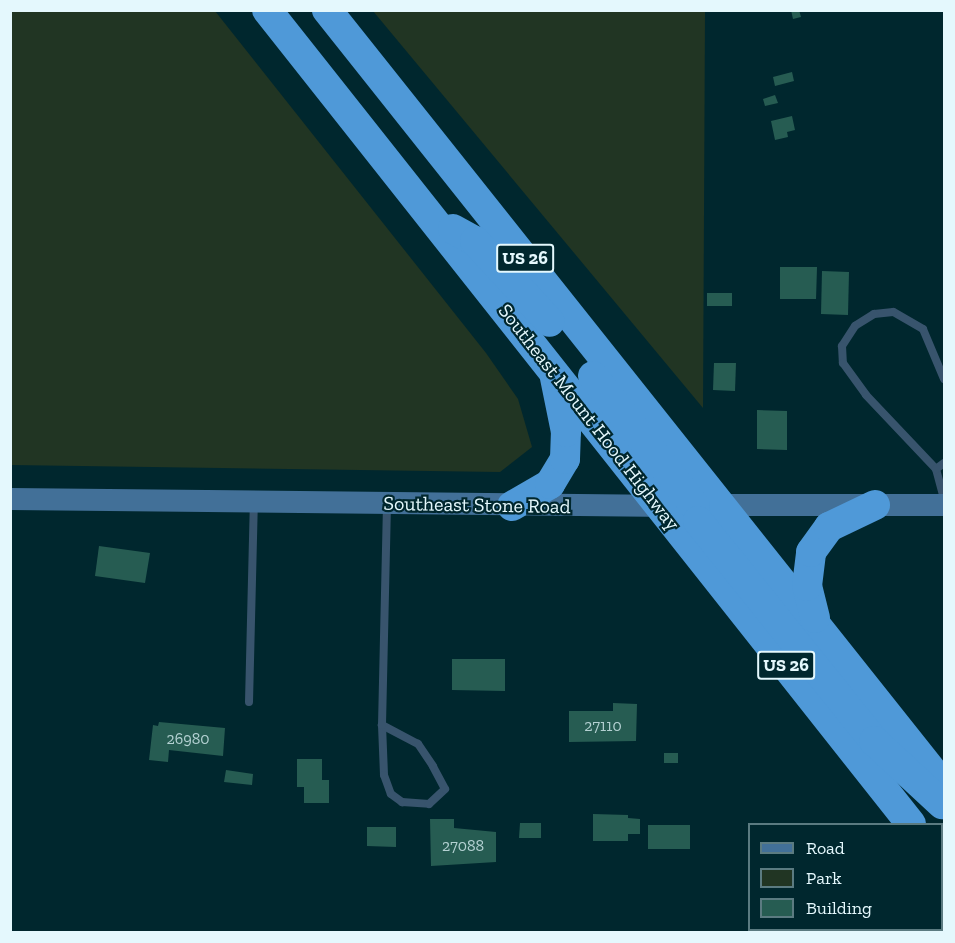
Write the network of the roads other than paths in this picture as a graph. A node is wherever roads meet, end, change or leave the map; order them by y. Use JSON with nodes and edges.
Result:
{"nodes":[{"id":1,"x":267,"y":10,"type":"edge"},
{"id":2,"x":327,"y":10,"type":"edge"},
{"id":3,"x":430,"y":216,"type":"junction"},
{"id":4,"x":554,"y":372,"type":"junction"},
{"id":5,"x":945,"y":379,"type":"edge"},
{"id":6,"x":945,"y":463,"type":"edge"},
{"id":7,"x":936,"y":469,"type":"junction"},
{"id":8,"x":945,"y":498,"type":"edge"},
{"id":9,"x":10,"y":499,"type":"edge"},
{"id":10,"x":254,"y":501,"type":"junction"},
{"id":11,"x":387,"y":504,"type":"junction"},
{"id":12,"x":875,"y":505,"type":"junction"},
{"id":13,"x":945,"y":505,"type":"edge"},
{"id":14,"x":512,"y":506,"type":"junction"},
{"id":15,"x":691,"y":506,"type":"junction"},
{"id":16,"x":816,"y":624,"type":"junction"},
{"id":17,"x":249,"y":702,"type":"dead end"},
{"id":18,"x":382,"y":725,"type":"junction"},
{"id":19,"x":945,"y":786,"type":"edge"},
{"id":20,"x":945,"y":806,"type":"edge"},
{"id":21,"x":910,"y":823,"type":"edge"}],
"edges":[{"from":1,"to":3,"type":"highway","name":"Southeast Mount Hood Highway","number":"US 26"},
{"from":2,"to":15,"type":"highway","name":"Southeast Mount Hood Highway","number":"US 26"},
{"from":3,"to":4,"type":"highway","name":"Southeast Mount Hood Highway","number":"US 26"},
{"from":3,"to":15,"type":"highway"},
{"from":4,"to":14,"type":"highway"},
{"from":4,"to":15,"type":"highway","name":"Southeast Mount Hood Highway","number":"US 26"},
{"from":5,"to":7,"type":"lane"},
{"from":6,"to":7,"type":"lane"},
{"from":7,"to":8,"type":"lane"},
{"from":9,"to":10,"type":"street","name":"Southeast Stone Road"},
{"from":10,"to":11,"type":"street","name":"Southeast Stone Road"},
{"from":10,"to":17,"type":"lane"},
{"from":11,"to":14,"type":"street","name":"Southeast Stone Road"},
{"from":11,"to":18,"type":"lane"},
{"from":12,"to":13,"type":"street","name":"Southeast Stone Road"},
{"from":12,"to":15,"type":"street","name":"Southeast Stone Road"},
{"from":12,"to":16,"type":"highway"},
{"from":14,"to":15,"type":"street","name":"Southeast Stone Road"},
{"from":15,"to":16,"type":"highway","name":"Southeast Mount Hood Highway","number":"US 26"},
{"from":15,"to":20,"type":"highway"},
{"from":15,"to":21,"type":"highway","name":"Southeast Mount Hood Highway","number":"US 26"},
{"from":16,"to":19,"type":"highway","name":"Southeast Mount Hood Highway","number":"US 26"},
{"from":18,"to":18,"type":"lane"}]}
